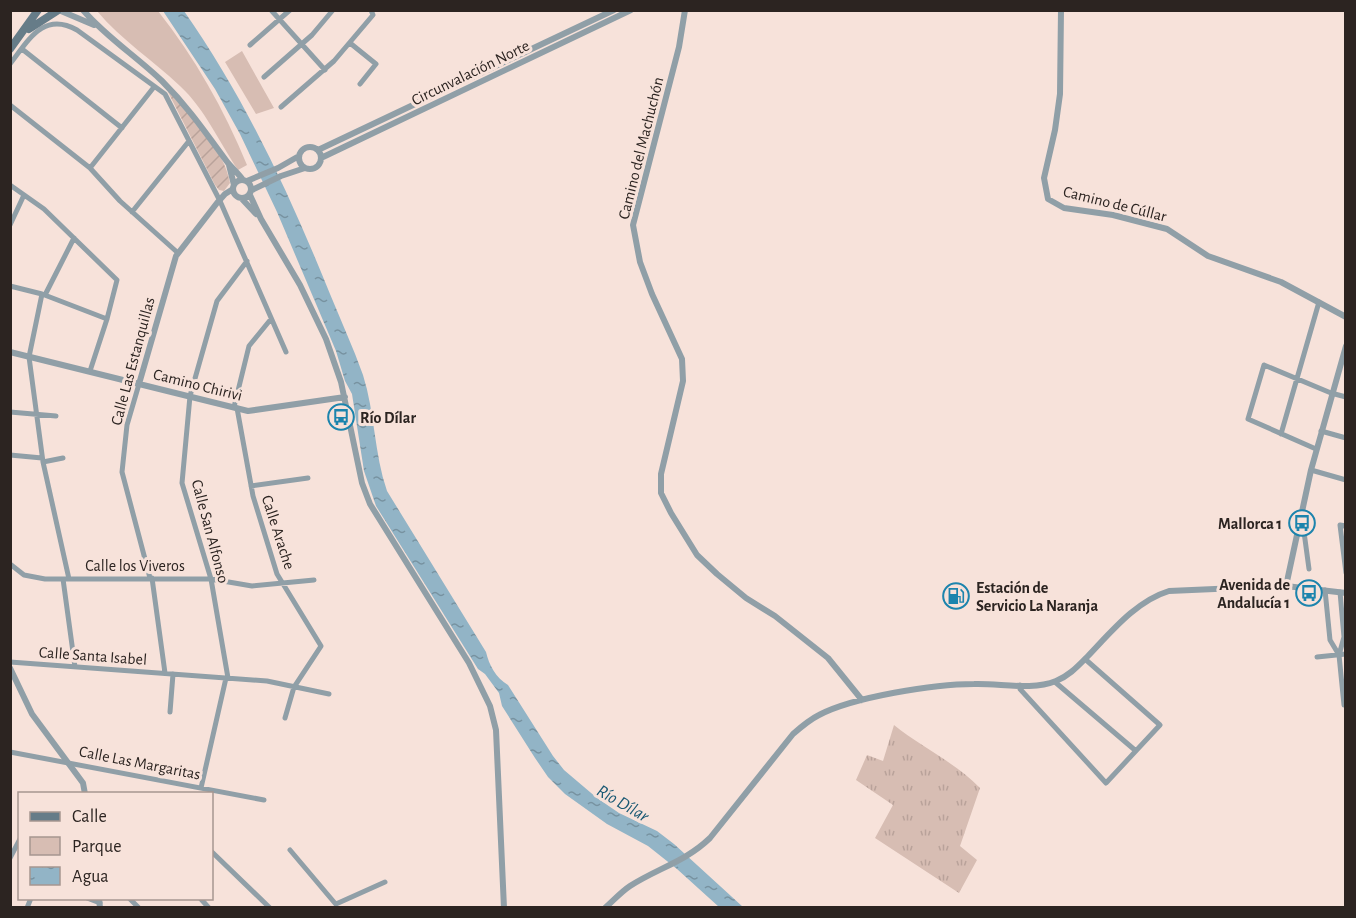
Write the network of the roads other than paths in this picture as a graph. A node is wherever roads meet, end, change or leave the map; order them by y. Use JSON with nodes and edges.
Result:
{"nodes":[{"id":1,"x":38,"y":10,"type":"edge"},
{"id":2,"x":83,"y":10,"type":"edge"},
{"id":3,"x":271,"y":10,"type":"edge"},
{"id":4,"x":290,"y":10,"type":"edge"},
{"id":5,"x":333,"y":10,"type":"edge"},
{"id":6,"x":614,"y":10,"type":"edge"},
{"id":7,"x":631,"y":10,"type":"edge"},
{"id":8,"x":684,"y":10,"type":"edge"},
{"id":9,"x":1061,"y":10,"type":"edge"},
{"id":10,"x":59,"y":11,"type":"edge"},
{"id":11,"x":372,"y":13,"type":"edge"},
{"id":12,"x":279,"y":20,"type":"junction"},
{"id":13,"x":97,"y":26,"type":"junction"},
{"id":14,"x":21,"y":36,"type":"junction"},
{"id":15,"x":350,"y":43,"type":"junction"},
{"id":16,"x":302,"y":44,"type":"junction"},
{"id":17,"x":250,"y":45,"type":"dead end"},
{"id":18,"x":10,"y":49,"type":"edge"},
{"id":19,"x":22,"y":49,"type":"junction"},
{"id":20,"x":10,"y":64,"type":"edge"},
{"id":21,"x":325,"y":70,"type":"junction"},
{"id":22,"x":264,"y":77,"type":"dead end"},
{"id":23,"x":360,"y":84,"type":"dead end"},
{"id":24,"x":154,"y":87,"type":"junction"},
{"id":25,"x":10,"y":105,"type":"edge"},
{"id":26,"x":281,"y":107,"type":"dead end"},
{"id":27,"x":122,"y":128,"type":"junction"},
{"id":28,"x":189,"y":141,"type":"junction"},
{"id":29,"x":318,"y":150,"type":"junction"},
{"id":30,"x":299,"y":156,"type":"junction"},
{"id":31,"x":321,"y":158,"type":"junction"},
{"id":32,"x":229,"y":164,"type":"junction"},
{"id":33,"x":90,"y":168,"type":"junction"},
{"id":34,"x":305,"y":168,"type":"junction"},
{"id":35,"x":245,"y":180,"type":"junction"},
{"id":36,"x":10,"y":185,"type":"edge"},
{"id":37,"x":233,"y":187,"type":"junction"},
{"id":38,"x":251,"y":192,"type":"junction"},
{"id":39,"x":24,"y":195,"type":"junction"},
{"id":40,"x":239,"y":198,"type":"junction"},
{"id":41,"x":220,"y":201,"type":"junction"},
{"id":42,"x":132,"y":212,"type":"junction"},
{"id":43,"x":261,"y":219,"type":"junction"},
{"id":44,"x":10,"y":225,"type":"edge"},
{"id":45,"x":74,"y":238,"type":"junction"},
{"id":46,"x":178,"y":253,"type":"junction"},
{"id":47,"x":247,"y":261,"type":"junction"},
{"id":48,"x":10,"y":286,"type":"edge"},
{"id":49,"x":43,"y":295,"type":"junction"},
{"id":50,"x":1318,"y":302,"type":"junction"},
{"id":51,"x":1346,"y":317,"type":"edge"},
{"id":52,"x":107,"y":319,"type":"junction"},
{"id":53,"x":272,"y":319,"type":"junction"},
{"id":54,"x":1346,"y":346,"type":"edge"},
{"id":55,"x":10,"y":352,"type":"edge"},
{"id":56,"x":286,"y":352,"type":"dead end"},
{"id":57,"x":28,"y":357,"type":"junction"},
{"id":58,"x":90,"y":371,"type":"junction"},
{"id":59,"x":1297,"y":379,"type":"junction"},
{"id":60,"x":139,"y":384,"type":"junction"},
{"id":61,"x":1331,"y":393,"type":"junction"},
{"id":62,"x":190,"y":396,"type":"junction"},
{"id":63,"x":345,"y":397,"type":"junction"},
{"id":64,"x":1346,"y":397,"type":"edge"},
{"id":65,"x":236,"y":408,"type":"junction"},
{"id":66,"x":10,"y":412,"type":"edge"},
{"id":67,"x":36,"y":414,"type":"junction"},
{"id":68,"x":56,"y":416,"type":"dead end"},
{"id":69,"x":1321,"y":431,"type":"junction"},
{"id":70,"x":1281,"y":434,"type":"junction"},
{"id":71,"x":1346,"y":438,"type":"edge"},
{"id":72,"x":1316,"y":449,"type":"junction"},
{"id":73,"x":10,"y":455,"type":"edge"},
{"id":74,"x":63,"y":458,"type":"dead end"},
{"id":75,"x":42,"y":460,"type":"junction"},
{"id":76,"x":1311,"y":470,"type":"junction"},
{"id":77,"x":308,"y":478,"type":"dead end"},
{"id":78,"x":1346,"y":480,"type":"edge"},
{"id":79,"x":251,"y":486,"type":"junction"},
{"id":80,"x":1299,"y":524,"type":"junction"},
{"id":81,"x":1342,"y":525,"type":"edge"},
{"id":82,"x":1344,"y":558,"type":"edge"},
{"id":83,"x":10,"y":564,"type":"edge"},
{"id":84,"x":1309,"y":569,"type":"dead end"},
{"id":85,"x":1346,"y":573,"type":"edge"},
{"id":86,"x":151,"y":578,"type":"junction"},
{"id":87,"x":66,"y":579,"type":"junction"},
{"id":88,"x":211,"y":579,"type":"junction"},
{"id":89,"x":314,"y":580,"type":"dead end"},
{"id":90,"x":282,"y":583,"type":"junction"},
{"id":91,"x":1286,"y":586,"type":"junction"},
{"id":92,"x":1325,"y":590,"type":"junction"},
{"id":93,"x":1343,"y":592,"type":"edge"},
{"id":94,"x":1342,"y":654,"type":"edge"},
{"id":95,"x":1317,"y":657,"type":"dead end"},
{"id":96,"x":1084,"y":659,"type":"junction"},
{"id":97,"x":10,"y":662,"type":"edge"},
{"id":98,"x":75,"y":667,"type":"junction"},
{"id":99,"x":10,"y":668,"type":"edge"},
{"id":100,"x":165,"y":673,"type":"junction"},
{"id":101,"x":173,"y":674,"type":"junction"},
{"id":102,"x":227,"y":678,"type":"junction"},
{"id":103,"x":1055,"y":682,"type":"junction"},
{"id":104,"x":1020,"y":685,"type":"junction"},
{"id":105,"x":294,"y":687,"type":"junction"},
{"id":106,"x":329,"y":694,"type":"dead end"},
{"id":107,"x":862,"y":700,"type":"junction"},
{"id":108,"x":1344,"y":705,"type":"edge"},
{"id":109,"x":170,"y":712,"type":"dead end"},
{"id":110,"x":285,"y":717,"type":"dead end"},
{"id":111,"x":10,"y":752,"type":"edge"},
{"id":112,"x":1136,"y":752,"type":"junction"},
{"id":113,"x":66,"y":761,"type":"junction"},
{"id":114,"x":201,"y":788,"type":"junction"},
{"id":115,"x":85,"y":792,"type":"edge"},
{"id":116,"x":264,"y":800,"type":"dead end"},
{"id":117,"x":18,"y":843,"type":"edge"},
{"id":118,"x":290,"y":850,"type":"dead end"},
{"id":119,"x":213,"y":853,"type":"edge"},
{"id":120,"x":10,"y":858,"type":"edge"},
{"id":121,"x":385,"y":882,"type":"dead end"},
{"id":122,"x":100,"y":903,"type":"edge"},
{"id":123,"x":337,"y":906,"type":"edge"},
{"id":124,"x":504,"y":907,"type":"edge"},
{"id":125,"x":93,"y":908,"type":"edge"},
{"id":126,"x":270,"y":908,"type":"edge"},
{"id":127,"x":605,"y":908,"type":"edge"}],
"edges":[{"from":1,"to":14,"type":"main road"},
{"from":2,"to":13,"type":"street"},
{"from":3,"to":12,"type":"street"},
{"from":4,"to":12,"type":"street"},
{"from":5,"to":16,"type":"street"},
{"from":6,"to":29,"type":"street","name":"Circunvalación Norte"},
{"from":7,"to":31,"type":"street","name":"Circunvalación Norte"},
{"from":8,"to":107,"type":"street","name":"Camino del Machuchón"},
{"from":9,"to":50,"type":"street","name":"Camino de Cúllar"},
{"from":10,"to":13,"type":"street"},
{"from":10,"to":14,"type":"main road"},
{"from":11,"to":15,"type":"street"},
{"from":12,"to":16,"type":"street"},
{"from":12,"to":17,"type":"street"},
{"from":13,"to":32,"type":"street"},
{"from":14,"to":18,"type":"main road"},
{"from":15,"to":21,"type":"street"},
{"from":15,"to":23,"type":"street"},
{"from":16,"to":21,"type":"street"},
{"from":16,"to":22,"type":"street"},
{"from":19,"to":20,"type":"street"},
{"from":19,"to":24,"type":"street"},
{"from":19,"to":27,"type":"street"},
{"from":21,"to":26,"type":"street"},
{"from":24,"to":27,"type":"street"},
{"from":24,"to":28,"type":"street"},
{"from":25,"to":33,"type":"street"},
{"from":27,"to":33,"type":"street"},
{"from":28,"to":41,"type":"street"},
{"from":28,"to":42,"type":"street"},
{"from":29,"to":30,"type":"street"},
{"from":29,"to":31,"type":"street"},
{"from":30,"to":34,"type":"street"},
{"from":30,"to":35,"type":"street"},
{"from":31,"to":34,"type":"street"},
{"from":32,"to":35,"type":"street"},
{"from":32,"to":37,"type":"street"},
{"from":33,"to":42,"type":"street"},
{"from":34,"to":38,"type":"street"},
{"from":35,"to":37,"type":"street"},
{"from":35,"to":38,"type":"street"},
{"from":36,"to":39,"type":"street"},
{"from":37,"to":40,"type":"street"},
{"from":37,"to":41,"type":"street","name":"Calle Las Estanquillas"},
{"from":38,"to":40,"type":"street"},
{"from":38,"to":43,"type":"street"},
{"from":39,"to":44,"type":"street"},
{"from":39,"to":45,"type":"street"},
{"from":40,"to":41,"type":"street"},
{"from":40,"to":43,"type":"street"},
{"from":41,"to":46,"type":"street","name":"Calle Las Estanquillas"},
{"from":41,"to":47,"type":"street"},
{"from":42,"to":46,"type":"street"},
{"from":43,"to":63,"type":"street"},
{"from":45,"to":49,"type":"street"},
{"from":45,"to":52,"type":"street"},
{"from":46,"to":60,"type":"street","name":"Calle Las Estanquillas"},
{"from":47,"to":53,"type":"street"},
{"from":47,"to":62,"type":"street","name":"Calle San Alfonso"},
{"from":48,"to":49,"type":"street"},
{"from":49,"to":52,"type":"street"},
{"from":49,"to":57,"type":"street"},
{"from":50,"to":51,"type":"street","name":"Camino de Cúllar"},
{"from":50,"to":59,"type":"street"},
{"from":52,"to":58,"type":"street"},
{"from":53,"to":56,"type":"street"},
{"from":53,"to":65,"type":"street","name":"Calle Arache"},
{"from":54,"to":61,"type":"street"},
{"from":55,"to":57,"type":"street","name":"Camino Chirivi"},
{"from":57,"to":58,"type":"street","name":"Camino Chirivi"},
{"from":57,"to":67,"type":"street"},
{"from":58,"to":60,"type":"street","name":"Camino Chirivi"},
{"from":59,"to":61,"type":"street"},
{"from":59,"to":70,"type":"street"},
{"from":59,"to":70,"type":"street"},
{"from":60,"to":62,"type":"street","name":"Camino Chirivi"},
{"from":60,"to":86,"type":"street","name":"Calle Las Estanquillas"},
{"from":61,"to":64,"type":"street"},
{"from":61,"to":69,"type":"street"},
{"from":62,"to":65,"type":"street","name":"Camino Chirivi"},
{"from":62,"to":88,"type":"street","name":"Calle San Alfonso"},
{"from":63,"to":65,"type":"street","name":"Camino Chirivi"},
{"from":63,"to":124,"type":"street"},
{"from":65,"to":79,"type":"street","name":"Calle Arache"},
{"from":66,"to":67,"type":"street"},
{"from":67,"to":68,"type":"street"},
{"from":67,"to":75,"type":"street"},
{"from":69,"to":71,"type":"street"},
{"from":69,"to":72,"type":"street"},
{"from":70,"to":72,"type":"street"},
{"from":72,"to":76,"type":"street"},
{"from":73,"to":75,"type":"street"},
{"from":74,"to":75,"type":"street"},
{"from":75,"to":87,"type":"street"},
{"from":76,"to":78,"type":"street"},
{"from":76,"to":80,"type":"street"},
{"from":77,"to":79,"type":"street"},
{"from":79,"to":90,"type":"street","name":"Calle Arache"},
{"from":80,"to":84,"type":"street"},
{"from":80,"to":91,"type":"street"},
{"from":81,"to":82,"type":"street"},
{"from":82,"to":85,"type":"street"},
{"from":83,"to":87,"type":"street","name":"Calle los Viveros"},
{"from":86,"to":87,"type":"street","name":"Calle los Viveros"},
{"from":86,"to":88,"type":"street","name":"Calle los Viveros"},
{"from":86,"to":100,"type":"street","name":"Calle Las Estanquillas"},
{"from":87,"to":98,"type":"street","name":"Calle los Viveros"},
{"from":88,"to":90,"type":"street","name":"Calle los Viveros"},
{"from":88,"to":102,"type":"street","name":"Calle San Alfonso"},
{"from":89,"to":90,"type":"street","name":"Calle los Viveros"},
{"from":90,"to":105,"type":"street","name":"Calle Arache"},
{"from":91,"to":92,"type":"street"},
{"from":91,"to":96,"type":"street"},
{"from":92,"to":93,"type":"street"},
{"from":92,"to":94,"type":"street"},
{"from":93,"to":94,"type":"street"},
{"from":94,"to":95,"type":"street"},
{"from":94,"to":108,"type":"street"},
{"from":96,"to":103,"type":"street"},
{"from":96,"to":112,"type":"street"},
{"from":97,"to":98,"type":"street","name":"Calle Santa Isabel"},
{"from":98,"to":100,"type":"street","name":"Calle Santa Isabel"},
{"from":99,"to":113,"type":"street"},
{"from":100,"to":101,"type":"street","name":"Calle Santa Isabel"},
{"from":101,"to":102,"type":"street","name":"Calle Santa Isabel"},
{"from":101,"to":109,"type":"street"},
{"from":102,"to":105,"type":"street","name":"Calle Santa Isabel"},
{"from":102,"to":114,"type":"street","name":"Calle San Alfonso"},
{"from":103,"to":104,"type":"street"},
{"from":103,"to":112,"type":"street"},
{"from":104,"to":107,"type":"street"},
{"from":104,"to":112,"type":"street"},
{"from":105,"to":106,"type":"street","name":"Calle Santa Isabel"},
{"from":105,"to":110,"type":"street","name":"Calle Arache"},
{"from":107,"to":127,"type":"street"},
{"from":111,"to":113,"type":"street","name":"Calle Las Margaritas"},
{"from":113,"to":114,"type":"street","name":"Calle Las Margaritas"},
{"from":113,"to":115,"type":"street"},
{"from":114,"to":116,"type":"street","name":"Calle Las Margaritas"},
{"from":117,"to":120,"type":"street"},
{"from":118,"to":123,"type":"street"},
{"from":119,"to":126,"type":"street"},
{"from":121,"to":123,"type":"street"},
{"from":122,"to":125,"type":"street"}]}
